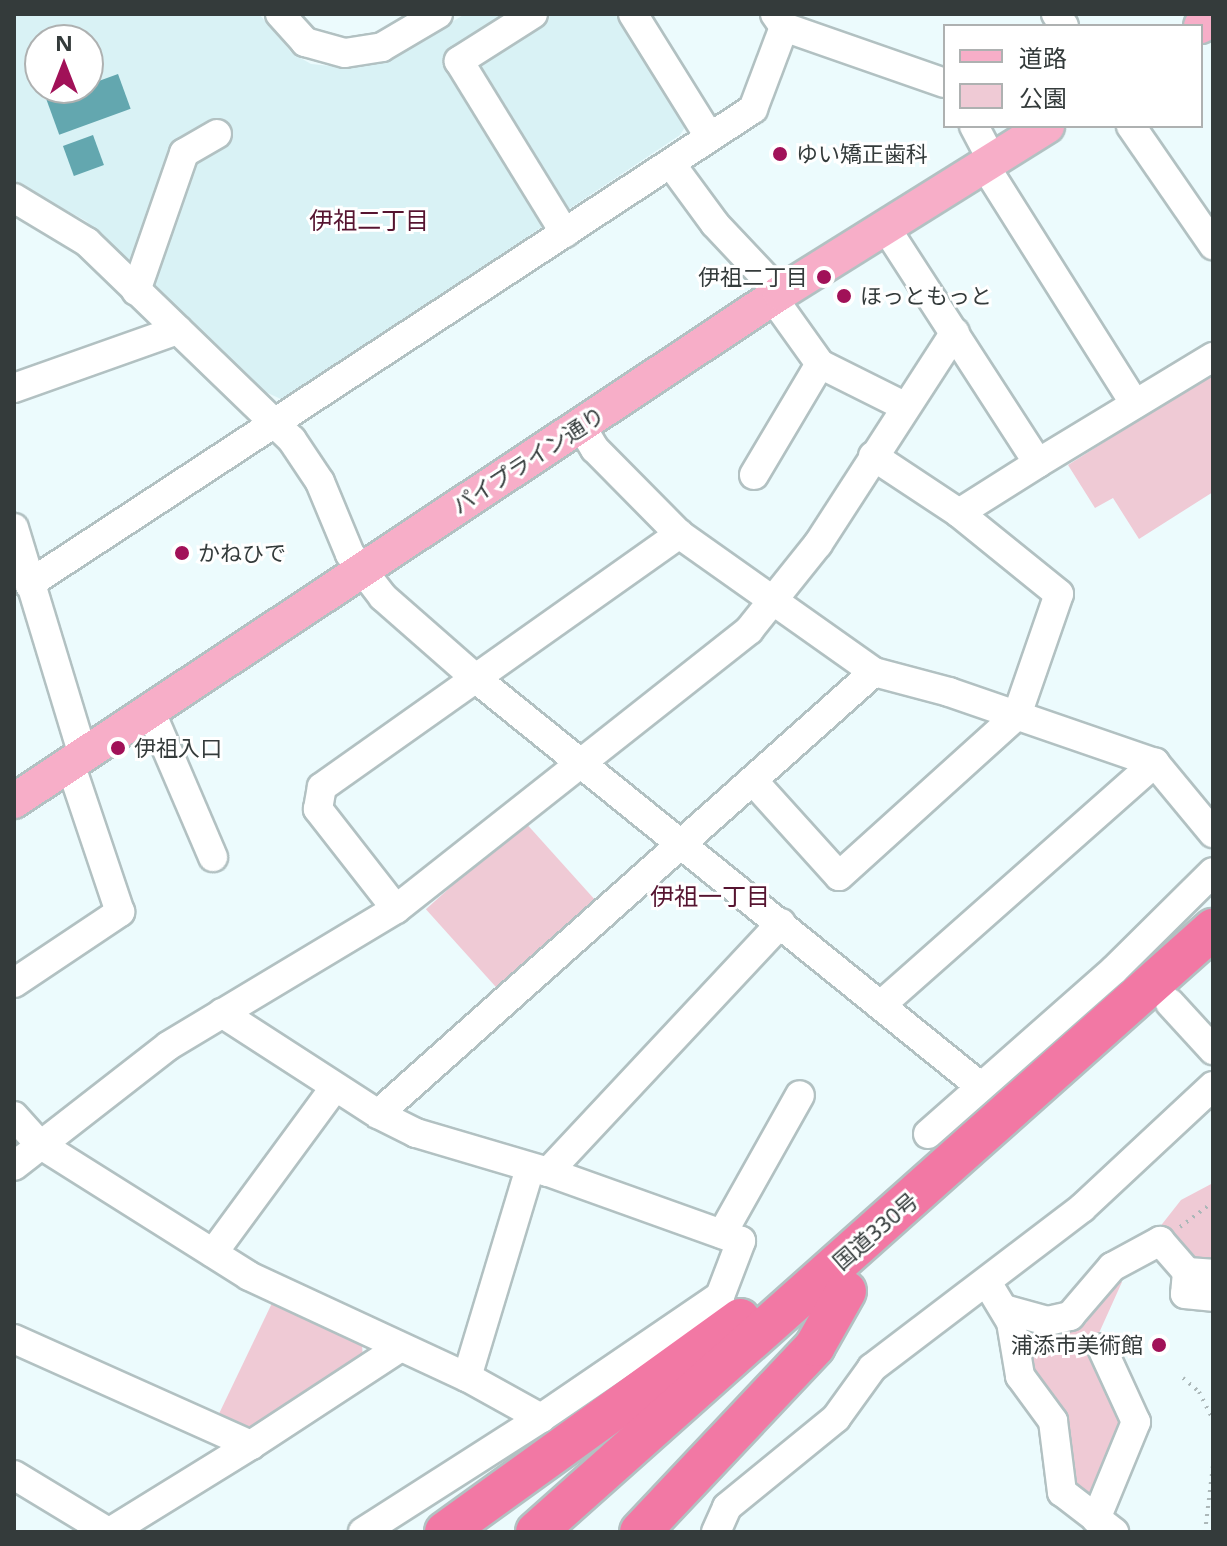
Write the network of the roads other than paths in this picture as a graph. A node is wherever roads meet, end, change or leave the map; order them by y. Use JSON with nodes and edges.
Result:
{"nodes":[{"id":1,"x":280,"y":14,"type":"edge"},
{"id":2,"x":438,"y":14,"type":"edge"},
{"id":3,"x":533,"y":14,"type":"edge"},
{"id":4,"x":633,"y":14,"type":"edge"},
{"id":5,"x":779,"y":21,"type":"edge"},
{"id":6,"x":943,"y":82,"type":"edge"},
{"id":7,"x":975,"y":128,"type":"edge"},
{"id":8,"x":1044,"y":128,"type":"edge"},
{"id":9,"x":1133,"y":128,"type":"edge"},
{"id":10,"x":217,"y":134,"type":"dead end"},
{"id":11,"x":709,"y":136,"type":"junction"},
{"id":12,"x":671,"y":164,"type":"junction"},
{"id":13,"x":989,"y":164,"type":"junction"},
{"id":14,"x":14,"y":198,"type":"edge"},
{"id":15,"x":1204,"y":212,"type":"edge"},
{"id":16,"x":886,"y":228,"type":"junction"},
{"id":17,"x":565,"y":233,"type":"junction"},
{"id":18,"x":1213,"y":245,"type":"edge"},
{"id":19,"x":136,"y":291,"type":"junction"},
{"id":20,"x":776,"y":296,"type":"junction"},
{"id":21,"x":178,"y":330,"type":"junction"},
{"id":22,"x":955,"y":332,"type":"junction"},
{"id":23,"x":1213,"y":357,"type":"edge"},
{"id":24,"x":820,"y":364,"type":"junction"},
{"id":25,"x":14,"y":388,"type":"edge"},
{"id":26,"x":1135,"y":404,"type":"junction"},
{"id":27,"x":904,"y":406,"type":"junction"},
{"id":28,"x":274,"y":423,"type":"junction"},
{"id":29,"x":581,"y":426,"type":"junction"},
{"id":30,"x":873,"y":456,"type":"junction"},
{"id":31,"x":1038,"y":463,"type":"junction"},
{"id":32,"x":754,"y":475,"type":"dead end"},
{"id":33,"x":959,"y":513,"type":"junction"},
{"id":34,"x":14,"y":528,"type":"edge"},
{"id":35,"x":679,"y":534,"type":"junction"},
{"id":36,"x":360,"y":568,"type":"junction"},
{"id":37,"x":29,"y":584,"type":"junction"},
{"id":38,"x":771,"y":604,"type":"junction"},
{"id":39,"x":874,"y":672,"type":"junction"},
{"id":40,"x":474,"y":677,"type":"junction"},
{"id":41,"x":150,"y":710,"type":"junction"},
{"id":42,"x":1017,"y":715,"type":"junction"},
{"id":43,"x":579,"y":760,"type":"junction"},
{"id":44,"x":69,"y":763,"type":"junction"},
{"id":45,"x":1155,"y":763,"type":"junction"},
{"id":46,"x":755,"y":783,"type":"junction"},
{"id":47,"x":14,"y":786,"type":"edge"},
{"id":48,"x":14,"y":801,"type":"edge"},
{"id":49,"x":14,"y":813,"type":"edge"},
{"id":50,"x":1213,"y":833,"type":"edge"},
{"id":51,"x":681,"y":842,"type":"junction"},
{"id":52,"x":213,"y":857,"type":"dead end"},
{"id":53,"x":1213,"y":872,"type":"edge"},
{"id":54,"x":396,"y":909,"type":"junction"},
{"id":55,"x":781,"y":923,"type":"junction"},
{"id":56,"x":1213,"y":929,"type":"edge"},
{"id":57,"x":1213,"y":965,"type":"edge"},
{"id":58,"x":14,"y":983,"type":"edge"},
{"id":59,"x":1170,"y":1003,"type":"junction"},
{"id":60,"x":881,"y":1005,"type":"junction"},
{"id":61,"x":222,"y":1013,"type":"junction"},
{"id":62,"x":1213,"y":1050,"type":"edge"},
{"id":63,"x":980,"y":1086,"type":"junction"},
{"id":64,"x":1213,"y":1086,"type":"edge"},
{"id":65,"x":335,"y":1087,"type":"junction"},
{"id":66,"x":800,"y":1095,"type":"dead end"},
{"id":67,"x":378,"y":1114,"type":"junction"},
{"id":68,"x":14,"y":1116,"type":"edge"},
{"id":69,"x":928,"y":1134,"type":"dead end"},
{"id":70,"x":38,"y":1143,"type":"junction"},
{"id":71,"x":14,"y":1166,"type":"edge"},
{"id":72,"x":539,"y":1170,"type":"junction"},
{"id":73,"x":722,"y":1234,"type":"junction"},
{"id":74,"x":863,"y":1240,"type":"junction"},
{"id":75,"x":213,"y":1253,"type":"junction"},
{"id":76,"x":1200,"y":1273,"type":"edge"},
{"id":77,"x":988,"y":1284,"type":"junction"},
{"id":78,"x":846,"y":1291,"type":"junction"},
{"id":79,"x":1213,"y":1297,"type":"edge"},
{"id":80,"x":1004,"y":1309,"type":"junction"},
{"id":81,"x":14,"y":1339,"type":"edge"},
{"id":82,"x":399,"y":1348,"type":"junction"},
{"id":83,"x":1102,"y":1348,"type":"dead end"},
{"id":84,"x":467,"y":1377,"type":"junction"},
{"id":85,"x":541,"y":1418,"type":"junction"},
{"id":86,"x":251,"y":1445,"type":"junction"},
{"id":87,"x":14,"y":1475,"type":"edge"},
{"id":88,"x":1105,"y":1526,"type":"edge"},
{"id":89,"x":109,"y":1532,"type":"edge"},
{"id":90,"x":363,"y":1532,"type":"edge"},
{"id":91,"x":445,"y":1532,"type":"edge"},
{"id":92,"x":536,"y":1532,"type":"edge"},
{"id":93,"x":576,"y":1532,"type":"edge"},
{"id":94,"x":640,"y":1532,"type":"edge"},
{"id":95,"x":716,"y":1532,"type":"edge"}],
"edges":[{"from":1,"to":2,"type":"street"},
{"from":3,"to":17,"type":"street"},
{"from":4,"to":11,"type":"street"},
{"from":5,"to":6,"type":"street"},
{"from":5,"to":11,"type":"street"},
{"from":7,"to":13,"type":"street"},
{"from":8,"to":13,"type":"main road","name":"パイプライン通り"},
{"from":9,"to":15,"type":"street"},
{"from":10,"to":19,"type":"street"},
{"from":11,"to":12,"type":"street"},
{"from":12,"to":17,"type":"street"},
{"from":12,"to":20,"type":"street"},
{"from":13,"to":16,"type":"main road","name":"パイプライン通り"},
{"from":13,"to":26,"type":"street"},
{"from":14,"to":19,"type":"street"},
{"from":15,"to":18,"type":"street"},
{"from":16,"to":20,"type":"main road","name":"パイプライン通り"},
{"from":16,"to":22,"type":"street"},
{"from":17,"to":28,"type":"street"},
{"from":19,"to":21,"type":"street"},
{"from":20,"to":24,"type":"street"},
{"from":20,"to":29,"type":"main road","name":"パイプライン通り"},
{"from":21,"to":25,"type":"street"},
{"from":21,"to":28,"type":"street"},
{"from":22,"to":27,"type":"street"},
{"from":22,"to":31,"type":"street"},
{"from":23,"to":26,"type":"street"},
{"from":24,"to":27,"type":"street"},
{"from":24,"to":32,"type":"street"},
{"from":26,"to":31,"type":"street"},
{"from":27,"to":30,"type":"street"},
{"from":28,"to":36,"type":"street"},
{"from":28,"to":37,"type":"street"},
{"from":29,"to":35,"type":"street"},
{"from":29,"to":36,"type":"main road","name":"パイプライン通り"},
{"from":30,"to":33,"type":"street"},
{"from":30,"to":38,"type":"street"},
{"from":31,"to":33,"type":"street"},
{"from":33,"to":42,"type":"street"},
{"from":34,"to":37,"type":"street"},
{"from":35,"to":38,"type":"street"},
{"from":35,"to":40,"type":"street"},
{"from":36,"to":40,"type":"street"},
{"from":36,"to":41,"type":"main road","name":"パイプライン通り"},
{"from":37,"to":44,"type":"street"},
{"from":38,"to":39,"type":"street"},
{"from":38,"to":43,"type":"street"},
{"from":39,"to":42,"type":"street"},
{"from":39,"to":46,"type":"street"},
{"from":40,"to":43,"type":"street"},
{"from":40,"to":54,"type":"street"},
{"from":41,"to":44,"type":"main road","name":"パイプライン通り"},
{"from":41,"to":52,"type":"street"},
{"from":42,"to":45,"type":"street"},
{"from":42,"to":46,"type":"street"},
{"from":43,"to":51,"type":"street"},
{"from":43,"to":54,"type":"street"},
{"from":44,"to":47,"type":"main road"},
{"from":44,"to":48,"type":"main road","name":"パイプライン通り"},
{"from":44,"to":49,"type":"main road"},
{"from":44,"to":58,"type":"street"},
{"from":45,"to":50,"type":"street"},
{"from":45,"to":60,"type":"street"},
{"from":46,"to":51,"type":"street"},
{"from":51,"to":55,"type":"street"},
{"from":51,"to":67,"type":"street"},
{"from":53,"to":63,"type":"street"},
{"from":54,"to":61,"type":"street"},
{"from":55,"to":60,"type":"street"},
{"from":55,"to":72,"type":"street"},
{"from":56,"to":74,"type":"highway","name":"国道330号"},
{"from":57,"to":59,"type":"highway","name":"国道330号"},
{"from":59,"to":62,"type":"street"},
{"from":59,"to":78,"type":"highway","name":"国道330号"},
{"from":60,"to":63,"type":"street"},
{"from":61,"to":65,"type":"street"},
{"from":61,"to":70,"type":"street"},
{"from":63,"to":69,"type":"street"},
{"from":64,"to":77,"type":"street"},
{"from":65,"to":67,"type":"street"},
{"from":65,"to":75,"type":"street"},
{"from":66,"to":73,"type":"street"},
{"from":67,"to":72,"type":"street"},
{"from":68,"to":70,"type":"street"},
{"from":70,"to":71,"type":"street"},
{"from":70,"to":75,"type":"street"},
{"from":72,"to":73,"type":"street"},
{"from":72,"to":84,"type":"street"},
{"from":73,"to":85,"type":"street"},
{"from":74,"to":91,"type":"highway"},
{"from":74,"to":92,"type":"highway","name":"国道330号"},
{"from":75,"to":82,"type":"street"},
{"from":76,"to":79,"type":"street"},
{"from":76,"to":80,"type":"street"},
{"from":77,"to":80,"type":"street"},
{"from":77,"to":95,"type":"street"},
{"from":78,"to":93,"type":"highway","name":"国道330号"},
{"from":78,"to":94,"type":"highway"},
{"from":80,"to":88,"type":"street"},
{"from":81,"to":86,"type":"street"},
{"from":82,"to":84,"type":"street"},
{"from":82,"to":86,"type":"street"},
{"from":83,"to":88,"type":"street"},
{"from":84,"to":85,"type":"street"},
{"from":85,"to":90,"type":"street"},
{"from":86,"to":89,"type":"street"},
{"from":87,"to":89,"type":"street"}]}
